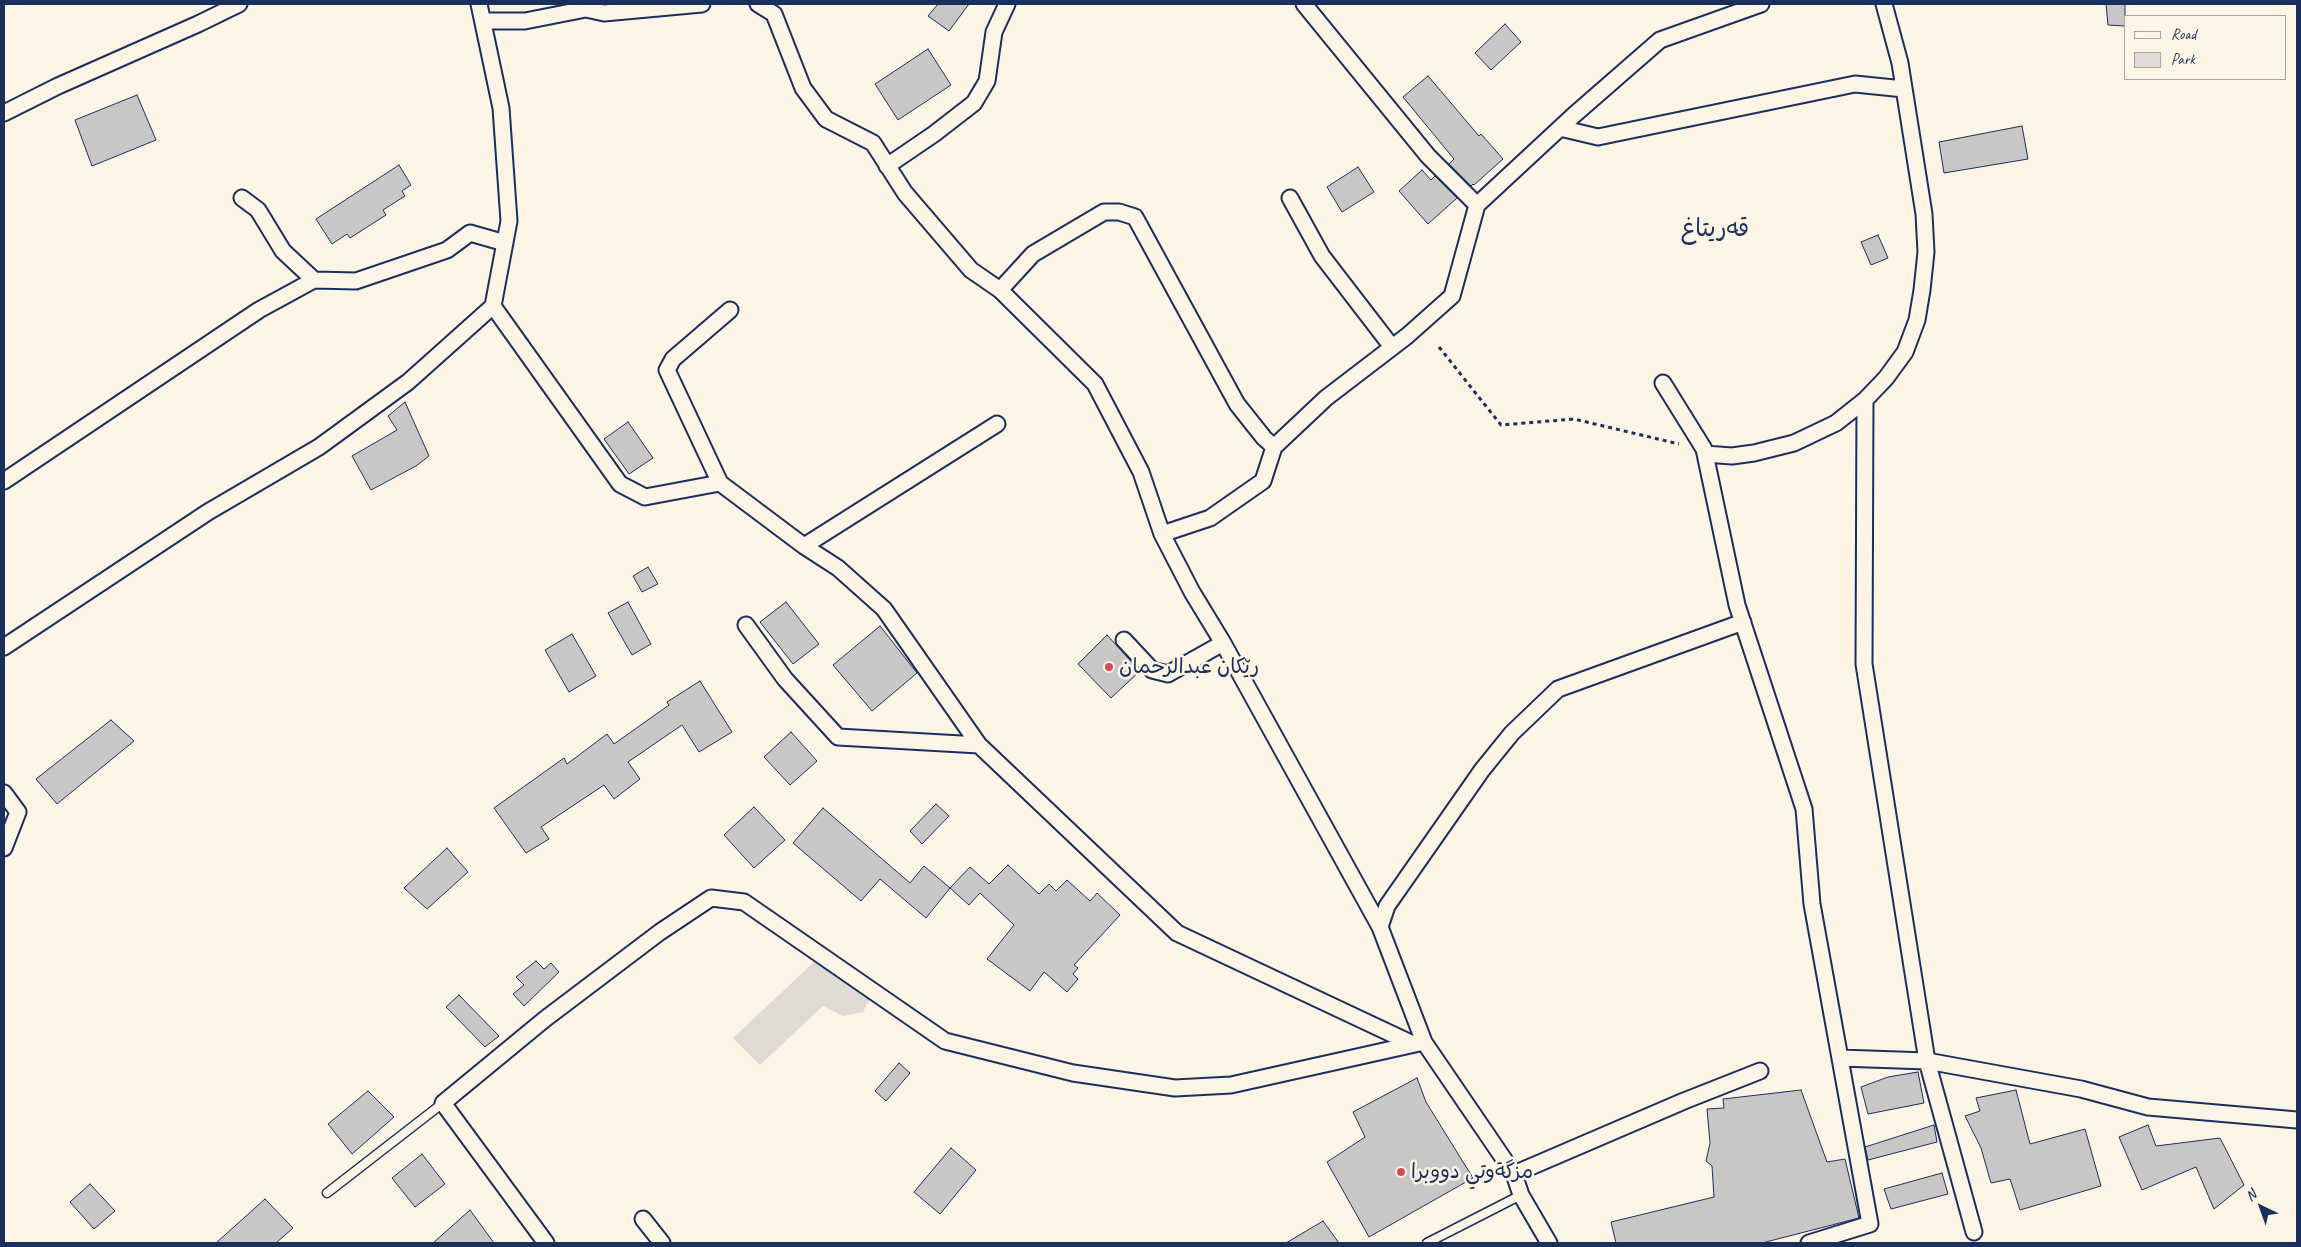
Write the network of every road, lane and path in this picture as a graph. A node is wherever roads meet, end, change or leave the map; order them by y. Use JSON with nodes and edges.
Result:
{"nodes":[{"id":1,"x":239,"y":4,"type":"edge"},
{"id":2,"x":479,"y":4,"type":"edge"},
{"id":3,"x":702,"y":4,"type":"edge"},
{"id":4,"x":758,"y":4,"type":"edge"},
{"id":5,"x":1007,"y":4,"type":"edge"},
{"id":6,"x":1304,"y":4,"type":"edge"},
{"id":7,"x":1761,"y":4,"type":"edge"},
{"id":8,"x":1884,"y":4,"type":"edge"},
{"id":9,"x":483,"y":21,"type":"junction"},
{"id":10,"x":1904,"y":89,"type":"junction"},
{"id":11,"x":4,"y":113,"type":"edge"},
{"id":12,"x":1560,"y":128,"type":"junction"},
{"id":13,"x":887,"y":166,"type":"junction"},
{"id":14,"x":242,"y":198,"type":"dead end"},
{"id":15,"x":1290,"y":198,"type":"dead end"},
{"id":16,"x":1477,"y":205,"type":"junction"},
{"id":17,"x":505,"y":243,"type":"junction"},
{"id":18,"x":314,"y":280,"type":"junction"},
{"id":19,"x":1000,"y":290,"type":"junction"},
{"id":20,"x":493,"y":306,"type":"junction"},
{"id":21,"x":730,"y":310,"type":"dead end"},
{"id":22,"x":1392,"y":347,"type":"junction"},
{"id":23,"x":1439,"y":347,"type":"dead end"},
{"id":24,"x":1663,"y":383,"type":"dead end"},
{"id":25,"x":1865,"y":400,"type":"junction"},
{"id":26,"x":996,"y":424,"type":"dead end"},
{"id":27,"x":1274,"y":447,"type":"junction"},
{"id":28,"x":1705,"y":452,"type":"junction"},
{"id":29,"x":4,"y":481,"type":"edge"},
{"id":30,"x":720,"y":484,"type":"junction"},
{"id":31,"x":1162,"y":534,"type":"junction"},
{"id":32,"x":804,"y":546,"type":"junction"},
{"id":33,"x":1743,"y":622,"type":"junction"},
{"id":34,"x":746,"y":625,"type":"dead end"},
{"id":35,"x":1124,"y":640,"type":"dead end"},
{"id":36,"x":1223,"y":643,"type":"junction"},
{"id":37,"x":4,"y":647,"type":"edge"},
{"id":38,"x":978,"y":745,"type":"junction"},
{"id":39,"x":4,"y":793,"type":"edge"},
{"id":40,"x":4,"y":848,"type":"edge"},
{"id":41,"x":1380,"y":927,"type":"junction"},
{"id":42,"x":1419,"y":1042,"type":"junction"},
{"id":43,"x":1840,"y":1058,"type":"junction"},
{"id":44,"x":1928,"y":1061,"type":"junction"},
{"id":45,"x":1760,"y":1071,"type":"dead end"},
{"id":46,"x":443,"y":1103,"type":"junction"},
{"id":47,"x":2297,"y":1120,"type":"edge"},
{"id":48,"x":1514,"y":1174,"type":"junction"},
{"id":49,"x":327,"y":1193,"type":"dead end"},
{"id":50,"x":1521,"y":1195,"type":"junction"},
{"id":51,"x":642,"y":1218,"type":"dead end"},
{"id":52,"x":1974,"y":1232,"type":"dead end"},
{"id":53,"x":546,"y":1243,"type":"edge"},
{"id":54,"x":662,"y":1243,"type":"edge"},
{"id":55,"x":1427,"y":1243,"type":"edge"},
{"id":56,"x":1548,"y":1243,"type":"edge"},
{"id":57,"x":1809,"y":1243,"type":"edge"}],
"edges":[{"from":1,"to":11,"type":"street"},
{"from":2,"to":9,"type":"street"},
{"from":3,"to":9,"type":"street"},
{"from":4,"to":13,"type":"street"},
{"from":5,"to":13,"type":"street"},
{"from":6,"to":16,"type":"street"},
{"from":7,"to":12,"type":"street"},
{"from":8,"to":10,"type":"street"},
{"from":9,"to":17,"type":"street"},
{"from":10,"to":12,"type":"street"},
{"from":10,"to":25,"type":"street"},
{"from":12,"to":16,"type":"street"},
{"from":13,"to":19,"type":"street"},
{"from":14,"to":18,"type":"street"},
{"from":15,"to":22,"type":"street"},
{"from":16,"to":22,"type":"street"},
{"from":17,"to":18,"type":"street"},
{"from":17,"to":20,"type":"street"},
{"from":18,"to":29,"type":"street"},
{"from":19,"to":27,"type":"street"},
{"from":19,"to":31,"type":"street"},
{"from":20,"to":30,"type":"street"},
{"from":20,"to":37,"type":"street"},
{"from":21,"to":30,"type":"street"},
{"from":22,"to":27,"type":"street"},
{"from":23,"to":28,"type":"path"},
{"from":24,"to":28,"type":"street"},
{"from":25,"to":28,"type":"street"},
{"from":25,"to":44,"type":"street"},
{"from":26,"to":32,"type":"street"},
{"from":27,"to":31,"type":"street"},
{"from":28,"to":33,"type":"street"},
{"from":30,"to":32,"type":"street"},
{"from":31,"to":36,"type":"street"},
{"from":32,"to":38,"type":"street"},
{"from":33,"to":41,"type":"street"},
{"from":33,"to":43,"type":"street"},
{"from":34,"to":38,"type":"street"},
{"from":35,"to":36,"type":"street"},
{"from":36,"to":41,"type":"street"},
{"from":38,"to":42,"type":"street"},
{"from":39,"to":40,"type":"street"},
{"from":41,"to":42,"type":"street"},
{"from":42,"to":46,"type":"street"},
{"from":42,"to":48,"type":"street"},
{"from":43,"to":44,"type":"street"},
{"from":43,"to":57,"type":"street"},
{"from":44,"to":47,"type":"street"},
{"from":44,"to":52,"type":"street"},
{"from":45,"to":48,"type":"street"},
{"from":46,"to":49,"type":"lane"},
{"from":46,"to":53,"type":"street"},
{"from":48,"to":50,"type":"street"},
{"from":50,"to":55,"type":"lane"},
{"from":50,"to":56,"type":"street"},
{"from":51,"to":54,"type":"street"}]}
